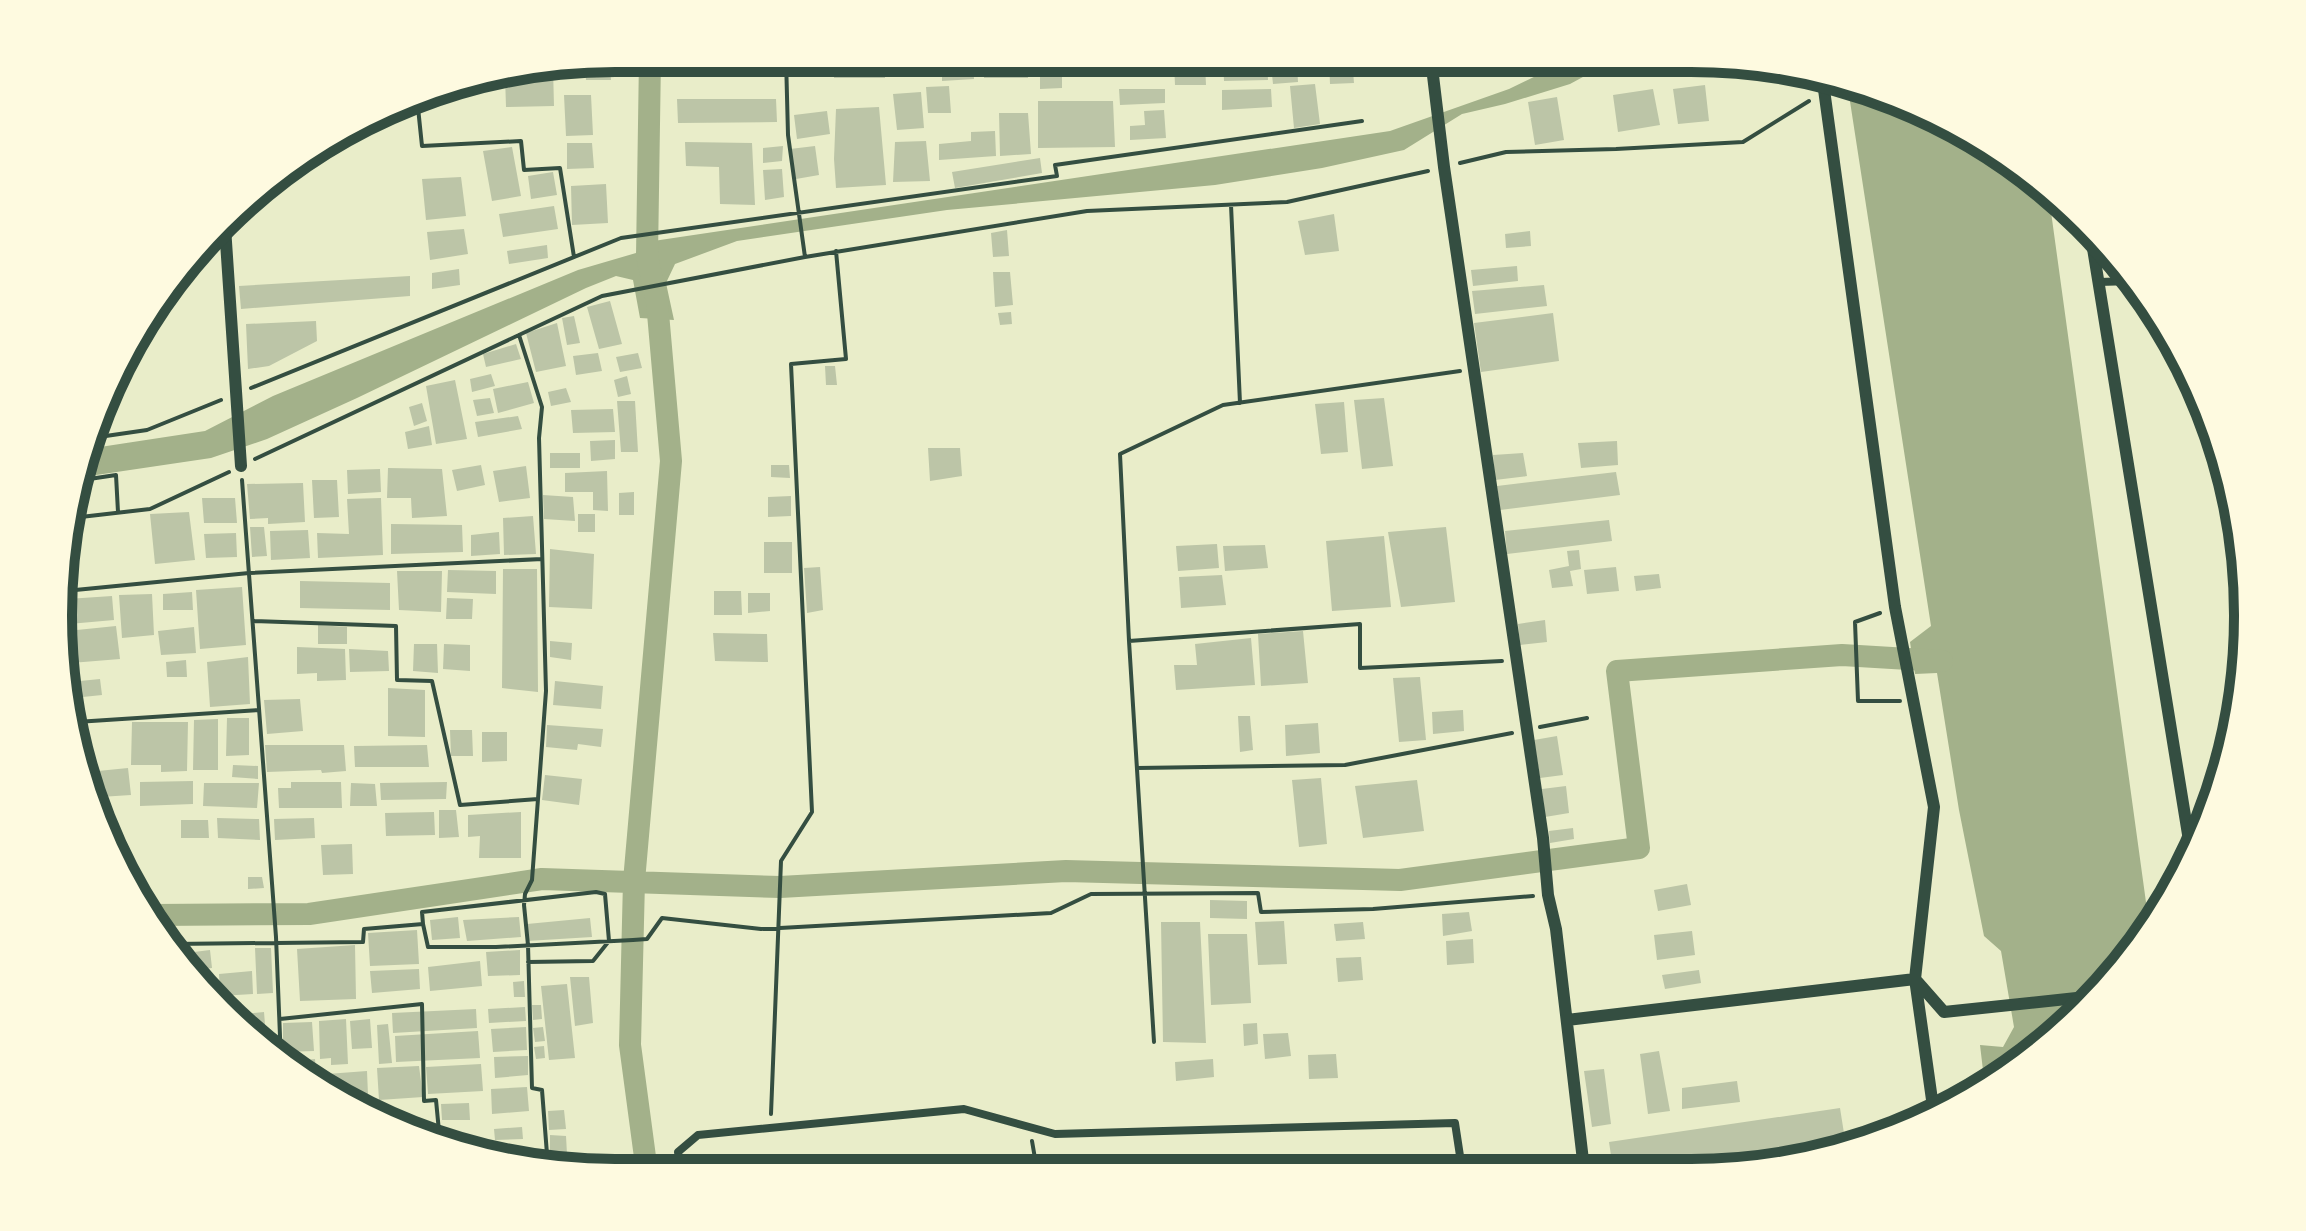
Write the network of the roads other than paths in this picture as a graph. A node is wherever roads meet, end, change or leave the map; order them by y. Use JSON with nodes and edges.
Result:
{"nodes":[{"id":1,"x":1432,"y":72,"type":"edge"},
{"id":2,"x":1824,"y":89,"type":"edge"},
{"id":3,"x":226,"y":237,"type":"edge"},
{"id":4,"x":2094,"y":251,"type":"edge"},
{"id":5,"x":2119,"y":281,"type":"edge"},
{"id":6,"x":2099,"y":282,"type":"junction"},
{"id":7,"x":241,"y":466,"type":"road end"},
{"id":8,"x":2188,"y":834,"type":"edge"},
{"id":9,"x":1915,"y":979,"type":"junction"},
{"id":10,"x":2077,"y":998,"type":"edge"},
{"id":11,"x":1567,"y":1020,"type":"junction"},
{"id":12,"x":1932,"y":1102,"type":"edge"},
{"id":13,"x":679,"y":1159,"type":"edge"},
{"id":14,"x":1460,"y":1159,"type":"edge"},
{"id":15,"x":1583,"y":1159,"type":"edge"}],
"edges":[{"from":1,"to":11,"type":"street"},
{"from":2,"to":9,"type":"street"},
{"from":3,"to":7,"type":"street"},
{"from":4,"to":6,"type":"street"},
{"from":5,"to":6,"type":"street"},
{"from":6,"to":8,"type":"street"},
{"from":9,"to":10,"type":"street"},
{"from":9,"to":11,"type":"street"},
{"from":9,"to":12,"type":"street"},
{"from":11,"to":15,"type":"street"},
{"from":13,"to":14,"type":"street"}]}
